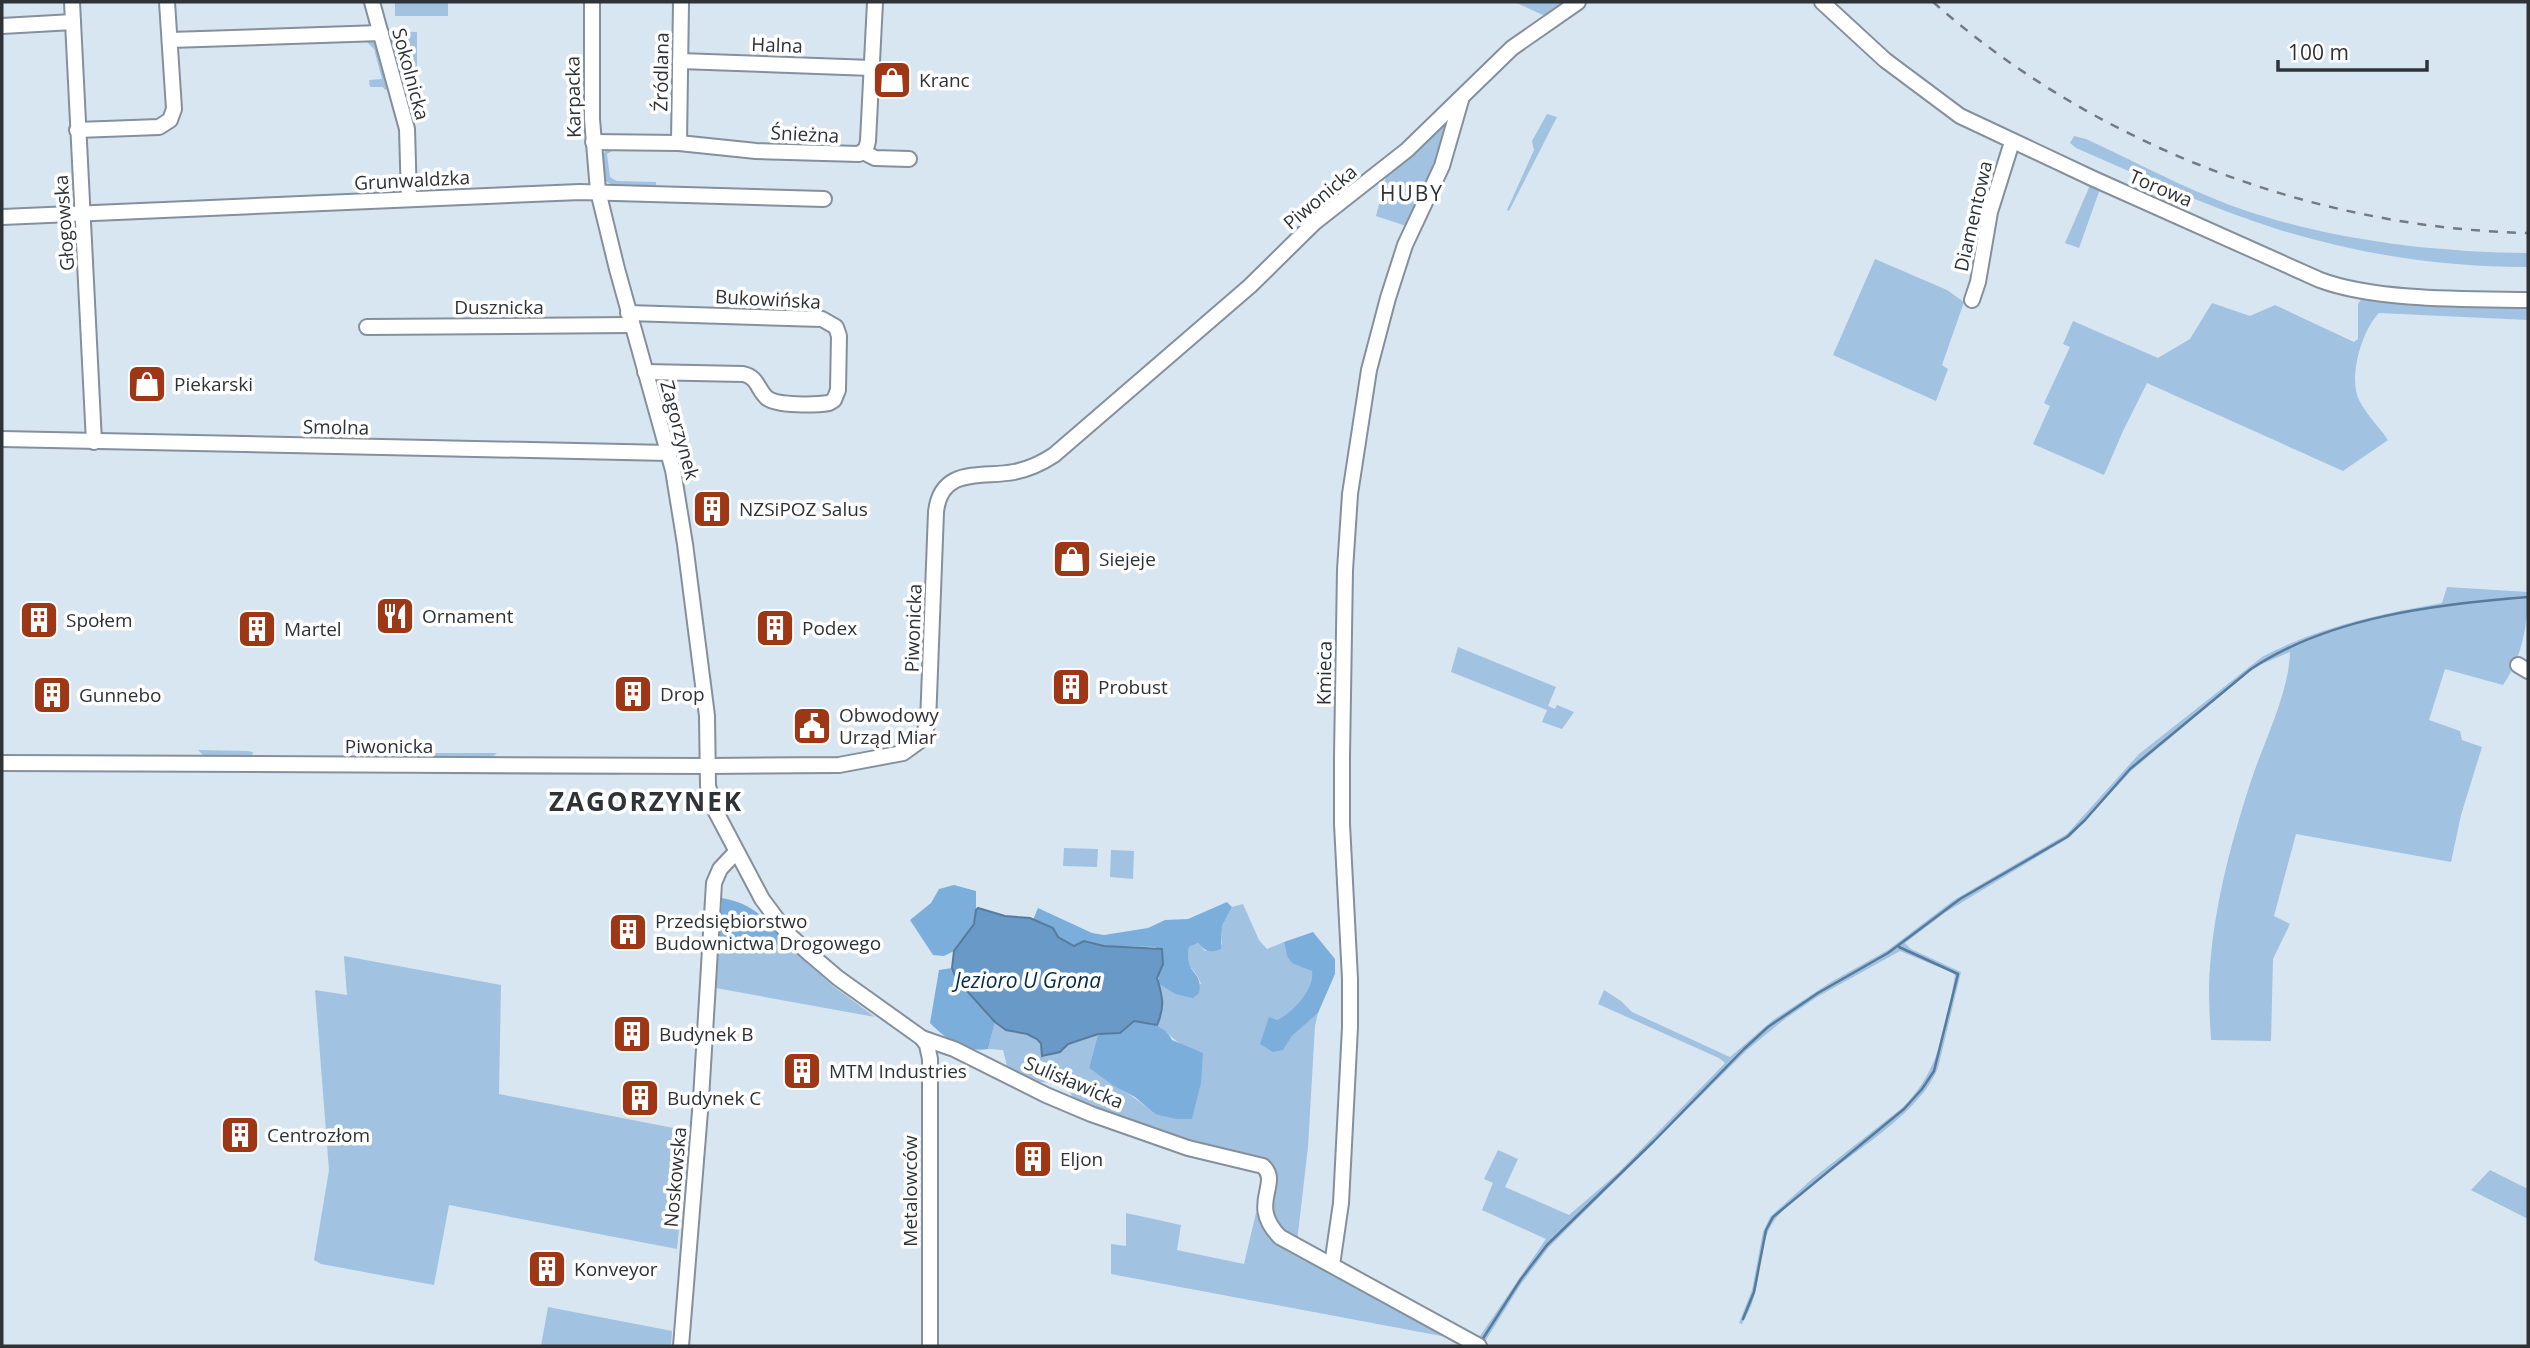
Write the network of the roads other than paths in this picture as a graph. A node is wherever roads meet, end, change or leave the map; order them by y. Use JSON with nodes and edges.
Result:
{"nodes":[{"id":1,"x":72,"y":2,"type":"edge"},
{"id":2,"x":167,"y":2,"type":"edge"},
{"id":3,"x":372,"y":2,"type":"edge"},
{"id":4,"x":592,"y":2,"type":"edge"},
{"id":5,"x":681,"y":2,"type":"edge"},
{"id":6,"x":875,"y":2,"type":"edge"},
{"id":7,"x":1578,"y":2,"type":"edge"},
{"id":8,"x":1822,"y":2,"type":"edge"},
{"id":9,"x":73,"y":22,"type":"junction"},
{"id":10,"x":2,"y":26,"type":"edge"},
{"id":11,"x":381,"y":33,"type":"junction"},
{"id":12,"x":170,"y":40,"type":"junction"},
{"id":13,"x":680,"y":61,"type":"junction"},
{"id":14,"x":872,"y":68,"type":"junction"},
{"id":15,"x":1461,"y":98,"type":"junction"},
{"id":16,"x":77,"y":130,"type":"junction"},
{"id":17,"x":593,"y":142,"type":"junction"},
{"id":18,"x":2012,"y":142,"type":"junction"},
{"id":19,"x":679,"y":143,"type":"junction"},
{"id":20,"x":863,"y":152,"type":"junction"},
{"id":21,"x":909,"y":159,"type":"dead end"},
{"id":22,"x":598,"y":191,"type":"junction"},
{"id":23,"x":409,"y":199,"type":"junction"},
{"id":24,"x":824,"y":199,"type":"dead end"},
{"id":25,"x":82,"y":214,"type":"junction"},
{"id":26,"x":2,"y":217,"type":"edge"},
{"id":27,"x":1972,"y":300,"type":"dead end"},
{"id":28,"x":2528,"y":300,"type":"edge"},
{"id":29,"x":630,"y":319,"type":"junction"},
{"id":30,"x":367,"y":327,"type":"dead end"},
{"id":31,"x":645,"y":372,"type":"junction"},
{"id":32,"x":2,"y":439,"type":"edge"},
{"id":33,"x":94,"y":442,"type":"junction"},
{"id":34,"x":669,"y":453,"type":"junction"},
{"id":35,"x":2,"y":763,"type":"edge"},
{"id":36,"x":707,"y":766,"type":"junction"},
{"id":37,"x":736,"y":852,"type":"junction"},
{"id":38,"x":922,"y":1038,"type":"junction"},
{"id":39,"x":1332,"y":1265,"type":"junction"},
{"id":40,"x":681,"y":1346,"type":"edge"},
{"id":41,"x":930,"y":1346,"type":"edge"},
{"id":42,"x":1479,"y":1346,"type":"edge"}],
"edges":[{"from":1,"to":9,"type":"street","name":"Głogowska"},
{"from":2,"to":12,"type":"street"},
{"from":3,"to":11,"type":"street","name":"Sokolnicka"},
{"from":4,"to":17,"type":"street","name":"Karpacka"},
{"from":5,"to":13,"type":"street","name":"Źródlana"},
{"from":6,"to":14,"type":"street","name":"Śnieżna"},
{"from":7,"to":15,"type":"street","name":"Piwonicka"},
{"from":8,"to":18,"type":"street","name":"Torowa"},
{"from":9,"to":10,"type":"street"},
{"from":9,"to":16,"type":"street","name":"Głogowska"},
{"from":11,"to":12,"type":"street"},
{"from":11,"to":23,"type":"street","name":"Sokolnicka"},
{"from":12,"to":16,"type":"street"},
{"from":13,"to":14,"type":"street","name":"Halna"},
{"from":13,"to":19,"type":"street","name":"Źródlana"},
{"from":14,"to":20,"type":"street","name":"Śnieżna"},
{"from":15,"to":36,"type":"street","name":"Piwonicka"},
{"from":15,"to":39,"type":"street","name":"Kmieca"},
{"from":16,"to":25,"type":"street","name":"Głogowska"},
{"from":17,"to":19,"type":"street","name":"Śnieżna"},
{"from":17,"to":22,"type":"street","name":"Karpacka"},
{"from":18,"to":27,"type":"street","name":"Diamentowa"},
{"from":18,"to":28,"type":"street","name":"Torowa"},
{"from":19,"to":20,"type":"street","name":"Śnieżna"},
{"from":20,"to":21,"type":"street"},
{"from":22,"to":23,"type":"street","name":"Grunwaldzka"},
{"from":22,"to":24,"type":"street","name":"Grunwaldzka"},
{"from":22,"to":29,"type":"street","name":"Zagorzynek"},
{"from":23,"to":25,"type":"street","name":"Grunwaldzka"},
{"from":25,"to":26,"type":"street","name":"Grunwaldzka"},
{"from":25,"to":33,"type":"street","name":"Głogowska"},
{"from":29,"to":30,"type":"street","name":"Dusznicka"},
{"from":29,"to":31,"type":"street","name":"Zagorzynek"},
{"from":29,"to":31,"type":"street","name":"Bukowińska"},
{"from":31,"to":34,"type":"street","name":"Zagorzynek"},
{"from":32,"to":33,"type":"street","name":"Smolna"},
{"from":33,"to":34,"type":"street","name":"Smolna"},
{"from":34,"to":36,"type":"street","name":"Zagorzynek"},
{"from":35,"to":36,"type":"street","name":"Piwonicka"},
{"from":36,"to":37,"type":"street","name":"Sulisławicka"},
{"from":37,"to":38,"type":"street","name":"Sulisławicka"},
{"from":37,"to":40,"type":"street","name":"Noskowska"},
{"from":38,"to":39,"type":"street","name":"Sulisławicka"},
{"from":38,"to":41,"type":"street","name":"Metalowców"},
{"from":39,"to":42,"type":"street","name":"Sulisławicka"}]}
